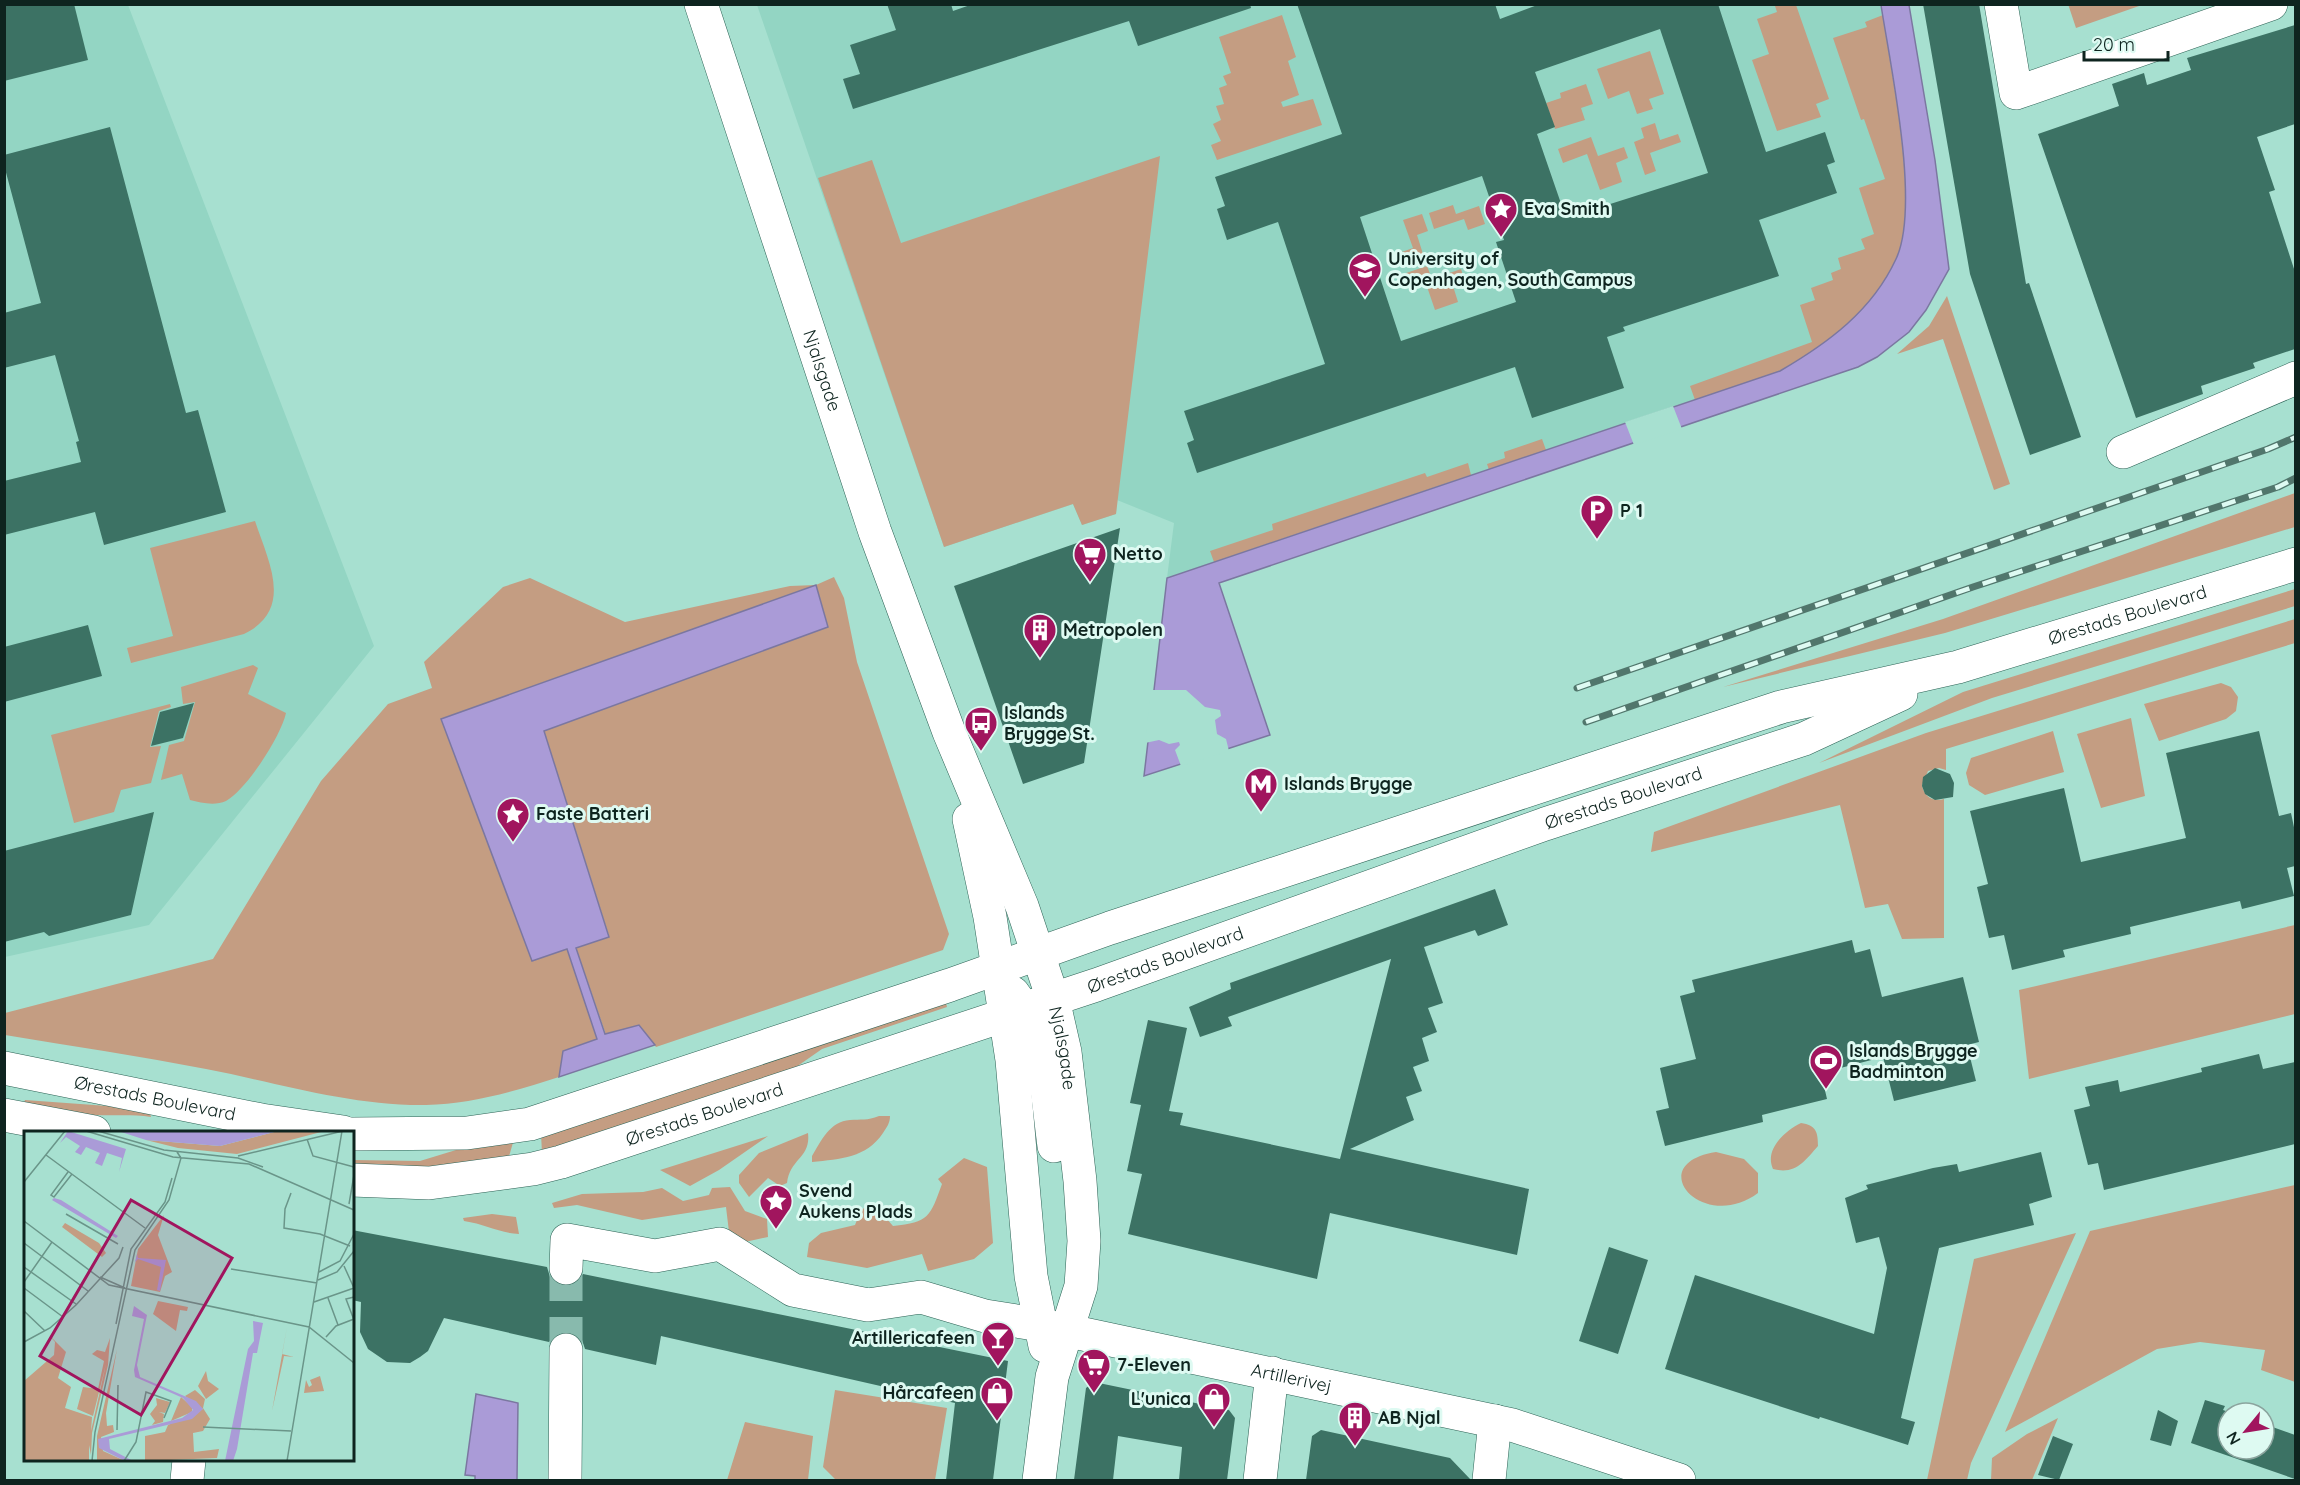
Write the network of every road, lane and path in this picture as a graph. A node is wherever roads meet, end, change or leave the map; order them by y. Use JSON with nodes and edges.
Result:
{"nodes":[{"id":1,"x":701,"y":4,"type":"edge"},
{"id":2,"x":2001,"y":4,"type":"edge"},
{"id":3,"x":2271,"y":4,"type":"edge"},
{"id":4,"x":2295,"y":378,"type":"edge"},
{"id":5,"x":2123,"y":452,"type":"dead end"},
{"id":6,"x":2295,"y":564,"type":"edge"},
{"id":7,"x":1958,"y":667,"type":"junction"},
{"id":8,"x":949,"y":732,"type":"junction"},
{"id":9,"x":1037,"y":954,"type":"junction"},
{"id":10,"x":991,"y":976,"type":"junction"},
{"id":11,"x":1027,"y":1008,"type":"junction"},
{"id":12,"x":4,"y":1068,"type":"edge"},
{"id":13,"x":4,"y":1114,"type":"edge"},
{"id":14,"x":218,"y":1122,"type":"edge"},
{"id":15,"x":89,"y":1131,"type":"edge"},
{"id":16,"x":330,"y":1131,"type":"edge"},
{"id":17,"x":354,"y":1134,"type":"edge"},
{"id":18,"x":354,"y":1180,"type":"edge"},
{"id":19,"x":566,"y":1254,"type":"dead end"},
{"id":20,"x":1054,"y":1327,"type":"junction"},
{"id":21,"x":566,"y":1350,"type":"tunnel mouth"},
{"id":22,"x":1272,"y":1373,"type":"junction"},
{"id":23,"x":1495,"y":1421,"type":"junction"},
{"id":24,"x":189,"y":1461,"type":"edge"},
{"id":25,"x":187,"y":1480,"type":"edge"},
{"id":26,"x":565,"y":1480,"type":"edge"},
{"id":27,"x":1039,"y":1480,"type":"edge"},
{"id":28,"x":1260,"y":1480,"type":"edge"},
{"id":29,"x":1489,"y":1480,"type":"edge"},
{"id":30,"x":1679,"y":1480,"type":"edge"}],
"edges":[{"from":1,"to":8,"type":"street","name":"Njalsgade"},
{"from":2,"to":3,"type":"street"},
{"from":4,"to":5,"type":"street"},
{"from":6,"to":7,"type":"street","name":"Ørestads Boulevard"},
{"from":7,"to":9,"type":"street","name":"Ørestads Boulevard"},
{"from":7,"to":11,"type":"street","name":"Ørestads Boulevard"},
{"from":8,"to":9,"type":"street","name":"Njalsgade"},
{"from":8,"to":10,"type":"street","name":"Njalsgade"},
{"from":9,"to":10,"type":"street","name":"Ørestads Boulevard"},
{"from":9,"to":11,"type":"street","name":"Njalsgade"},
{"from":10,"to":11,"type":"street","name":"Njalsgade"},
{"from":10,"to":17,"type":"street","name":"Ørestads Boulevard"},
{"from":11,"to":18,"type":"street","name":"Ørestads Boulevard"},
{"from":11,"to":20,"type":"street","name":"Njalsgade"},
{"from":11,"to":20,"type":"street","name":"Njalsgade"},
{"from":12,"to":14,"type":"street","name":"Ørestads Boulevard"},
{"from":13,"to":15,"type":"street"},
{"from":14,"to":16,"type":"street","name":"Ørestads Boulevard"},
{"from":19,"to":20,"type":"street"},
{"from":20,"to":22,"type":"street","name":"Artillerivej"},
{"from":20,"to":27,"type":"street","name":"Njalsgade"},
{"from":21,"to":26,"type":"street"},
{"from":22,"to":23,"type":"street","name":"Artillerivej"},
{"from":22,"to":28,"type":"street"},
{"from":23,"to":29,"type":"street"},
{"from":23,"to":30,"type":"street","name":"Artillerivej"},
{"from":24,"to":25,"type":"street"}]}
